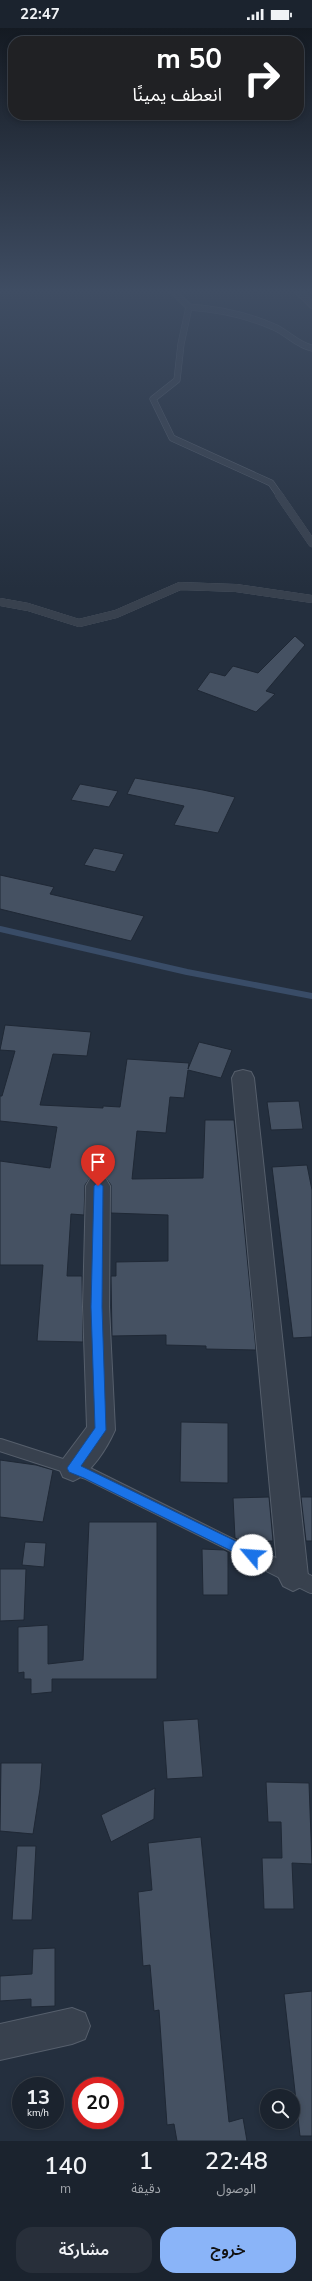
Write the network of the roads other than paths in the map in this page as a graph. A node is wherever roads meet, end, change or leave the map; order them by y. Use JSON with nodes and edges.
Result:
{"nodes":[{"id":1,"x":164,"y":391,"type":"edge"},
{"id":2,"x":312,"y":543,"type":"edge"},
{"id":3,"x":312,"y":599,"type":"edge"},
{"id":4,"x":0,"y":602,"type":"edge"},
{"id":5,"x":243,"y":1078,"type":"dead end"},
{"id":6,"x":98,"y":1186,"type":"dead end"},
{"id":7,"x":0,"y":1445,"type":"edge"},
{"id":8,"x":73,"y":1468,"type":"junction"},
{"id":9,"x":303,"y":1581,"type":"edge"},
{"id":10,"x":72,"y":2026,"type":"dead end"},
{"id":11,"x":0,"y":2042,"type":"edge"}],
"edges":[{"from":1,"to":2,"type":"lane"},
{"from":3,"to":4,"type":"lane"},
{"from":5,"to":9,"type":"street"},
{"from":6,"to":8,"type":"street"},
{"from":7,"to":8,"type":"lane"},
{"from":8,"to":9,"type":"lane"},
{"from":10,"to":11,"type":"street"}]}
